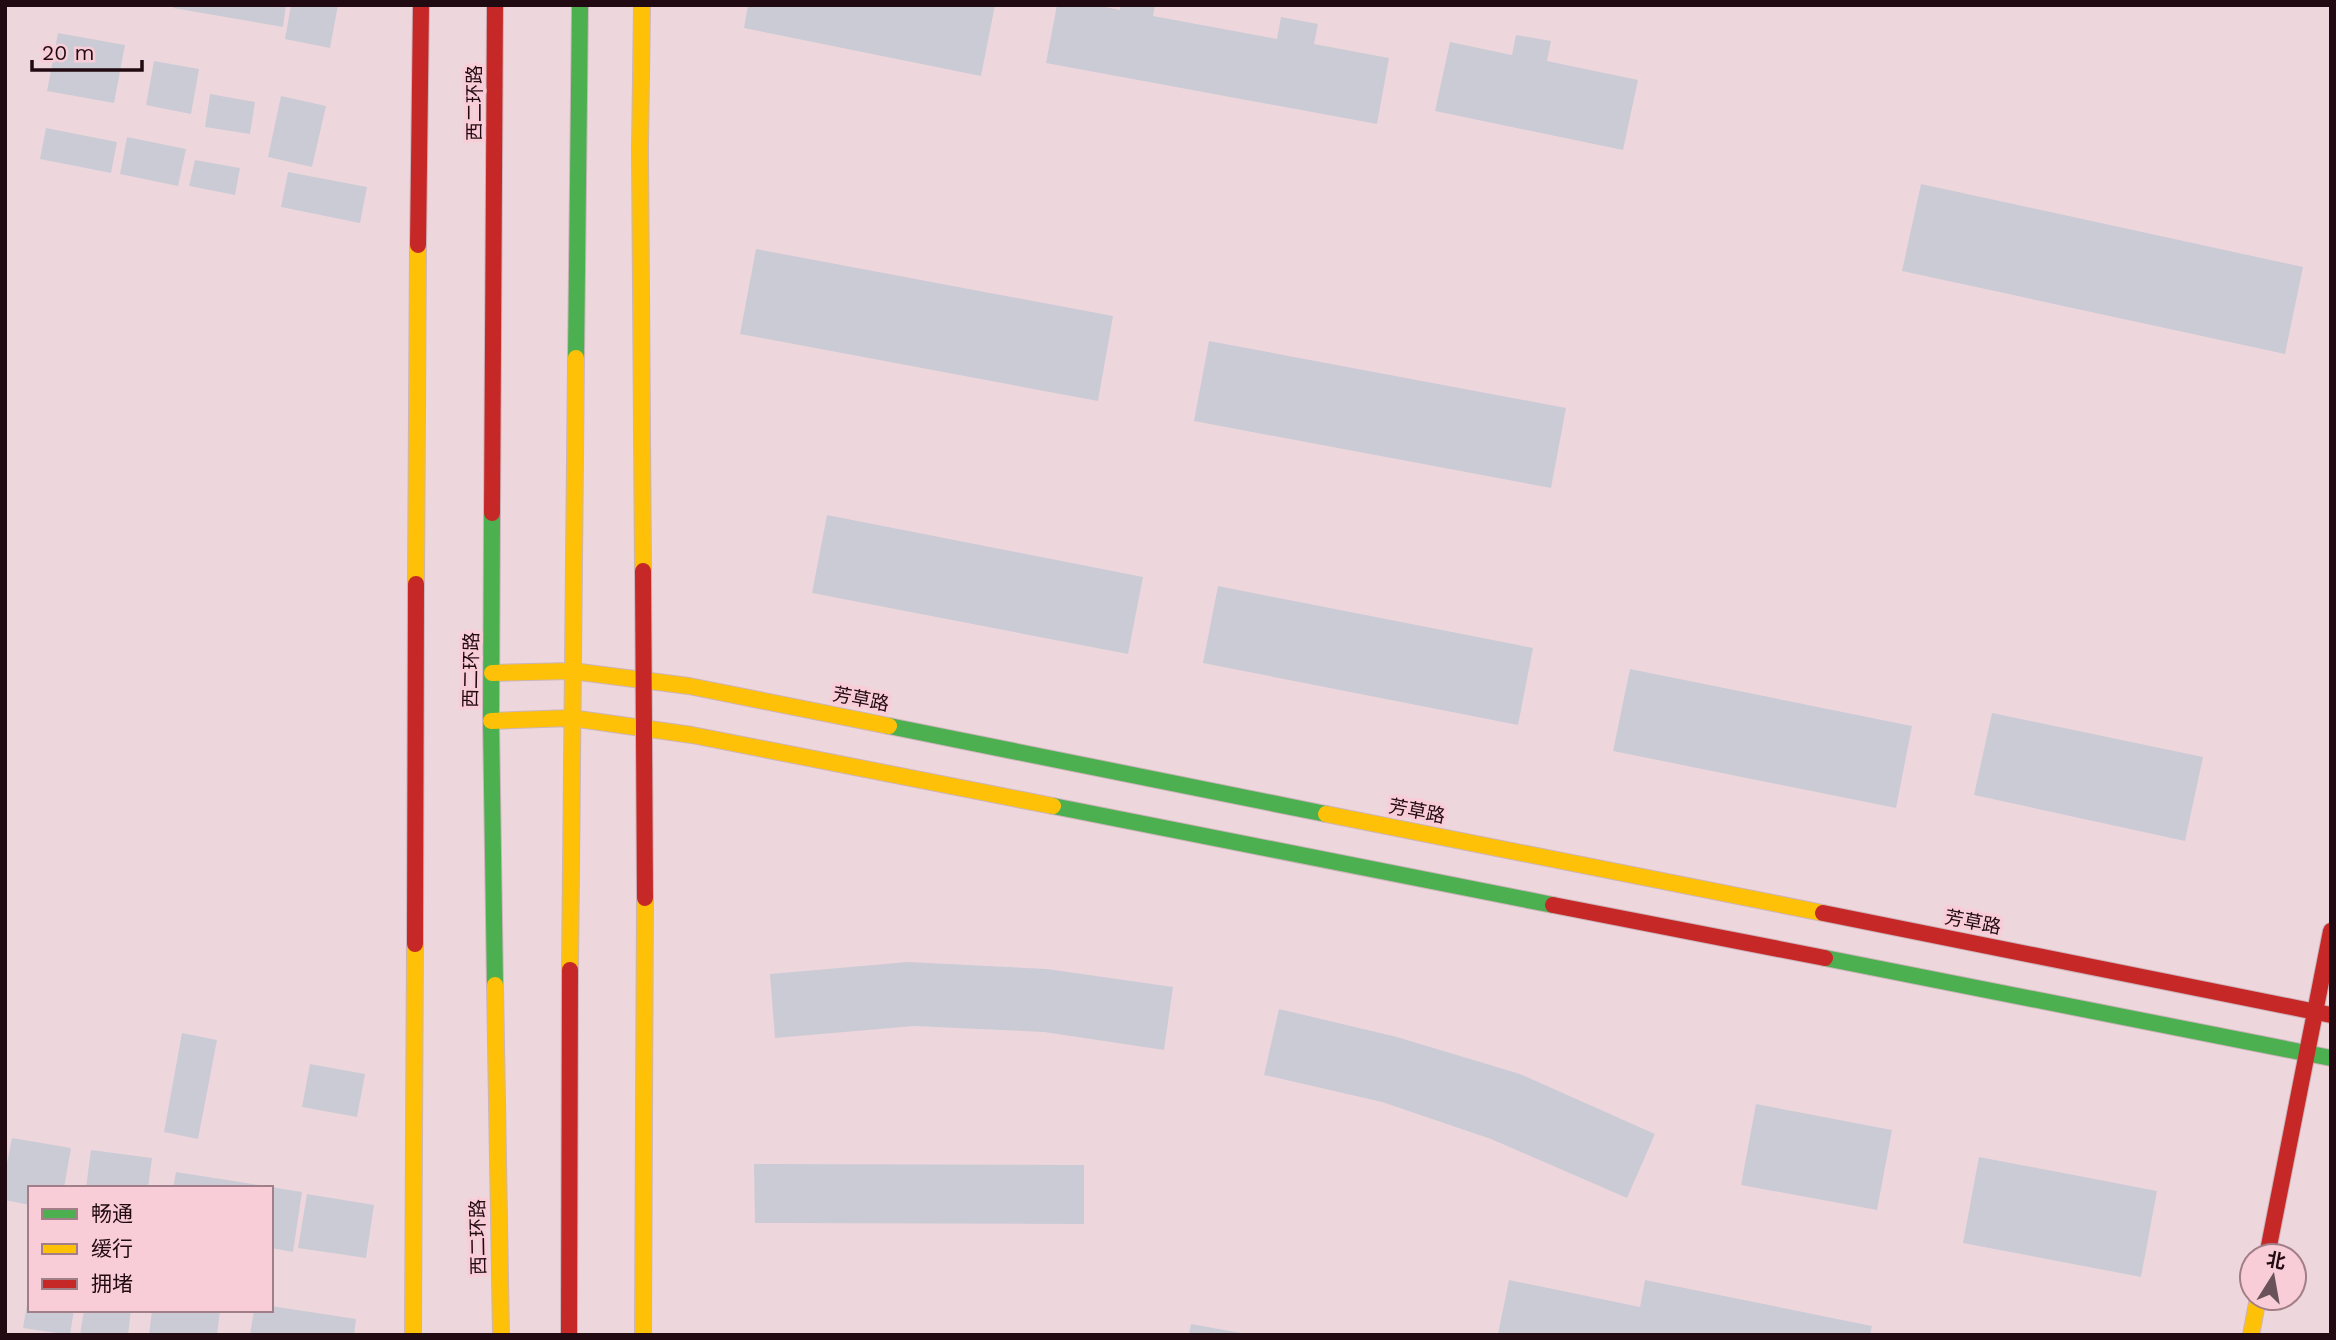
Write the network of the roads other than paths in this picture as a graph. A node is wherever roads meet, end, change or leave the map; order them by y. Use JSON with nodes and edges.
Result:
{"nodes":[{"id":1,"x":421,"y":5,"type":"edge"},
{"id":2,"x":495,"y":5,"type":"edge"},
{"id":3,"x":580,"y":5,"type":"edge"},
{"id":4,"x":642,"y":5,"type":"edge"},
{"id":5,"x":572,"y":671,"type":"junction"},
{"id":6,"x":492,"y":673,"type":"junction"},
{"id":7,"x":644,"y":680,"type":"junction"},
{"id":8,"x":571,"y":718,"type":"junction"},
{"id":9,"x":491,"y":721,"type":"junction"},
{"id":10,"x":645,"y":728,"type":"junction"},
{"id":11,"x":2331,"y":931,"type":"edge"},
{"id":12,"x":2323,"y":1014,"type":"edge"},
{"id":13,"x":2306,"y":1053,"type":"junction"},
{"id":14,"x":2331,"y":1058,"type":"edge"},
{"id":15,"x":2270,"y":1242,"type":"edge"},
{"id":16,"x":2255,"y":1312,"type":"edge"},
{"id":17,"x":414,"y":1335,"type":"edge"},
{"id":18,"x":501,"y":1335,"type":"edge"},
{"id":19,"x":569,"y":1335,"type":"edge"},
{"id":20,"x":642,"y":1335,"type":"edge"},
{"id":21,"x":2251,"y":1335,"type":"edge"}],
"edges":[{"from":1,"to":17,"type":"street"},
{"from":2,"to":6,"type":"street","name":"西二环路"},
{"from":3,"to":5,"type":"street"},
{"from":4,"to":7,"type":"street"},
{"from":5,"to":6,"type":"street","name":"芳草路"},
{"from":5,"to":7,"type":"street","name":"芳草路"},
{"from":5,"to":8,"type":"street"},
{"from":6,"to":9,"type":"street","name":"西二环路"},
{"from":7,"to":10,"type":"street"},
{"from":7,"to":12,"type":"street","name":"芳草路"},
{"from":8,"to":9,"type":"street"},
{"from":8,"to":10,"type":"street"},
{"from":8,"to":19,"type":"street"},
{"from":9,"to":18,"type":"street","name":"西二环路"},
{"from":10,"to":13,"type":"street"},
{"from":10,"to":20,"type":"street"},
{"from":11,"to":12,"type":"street"},
{"from":12,"to":13,"type":"street"},
{"from":13,"to":14,"type":"street"},
{"from":13,"to":15,"type":"street"},
{"from":16,"to":21,"type":"street"}]}
